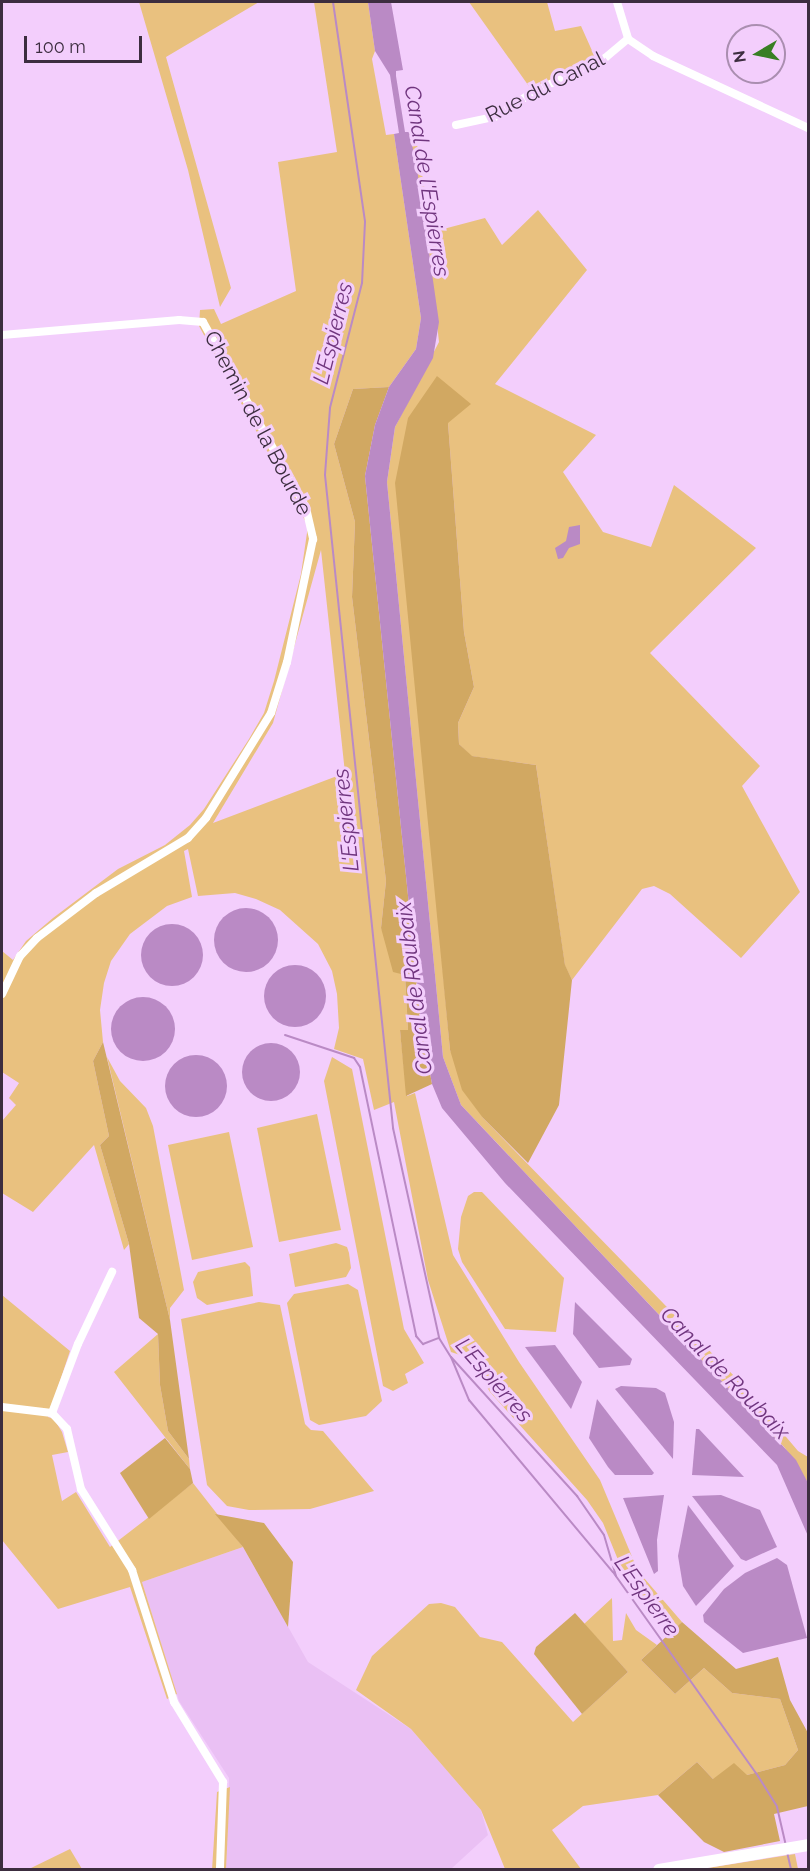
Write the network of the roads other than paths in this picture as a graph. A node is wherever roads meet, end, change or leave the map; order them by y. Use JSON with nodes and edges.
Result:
{"nodes":[{"id":1,"x":617,"y":2,"type":"edge"},
{"id":2,"x":628,"y":39,"type":"junction"},
{"id":3,"x":456,"y":125,"type":"dead end"},
{"id":4,"x":808,"y":128,"type":"edge"},
{"id":5,"x":2,"y":335,"type":"edge"},
{"id":6,"x":2,"y":994,"type":"edge"},
{"id":7,"x":112,"y":1272,"type":"dead end"},
{"id":8,"x":2,"y":1407,"type":"edge"},
{"id":9,"x":52,"y":1413,"type":"junction"},
{"id":10,"x":808,"y":1845,"type":"edge"},
{"id":11,"x":220,"y":1869,"type":"edge"},
{"id":12,"x":659,"y":1869,"type":"edge"}],
"edges":[{"from":1,"to":2,"type":"street"},
{"from":2,"to":3,"type":"street","name":"Rue du Canal"},
{"from":2,"to":4,"type":"street"},
{"from":5,"to":6,"type":"street","name":"Chemin de la Bourde"},
{"from":7,"to":9,"type":"street"},
{"from":8,"to":9,"type":"street"},
{"from":9,"to":11,"type":"street"},
{"from":10,"to":12,"type":"street"}]}
